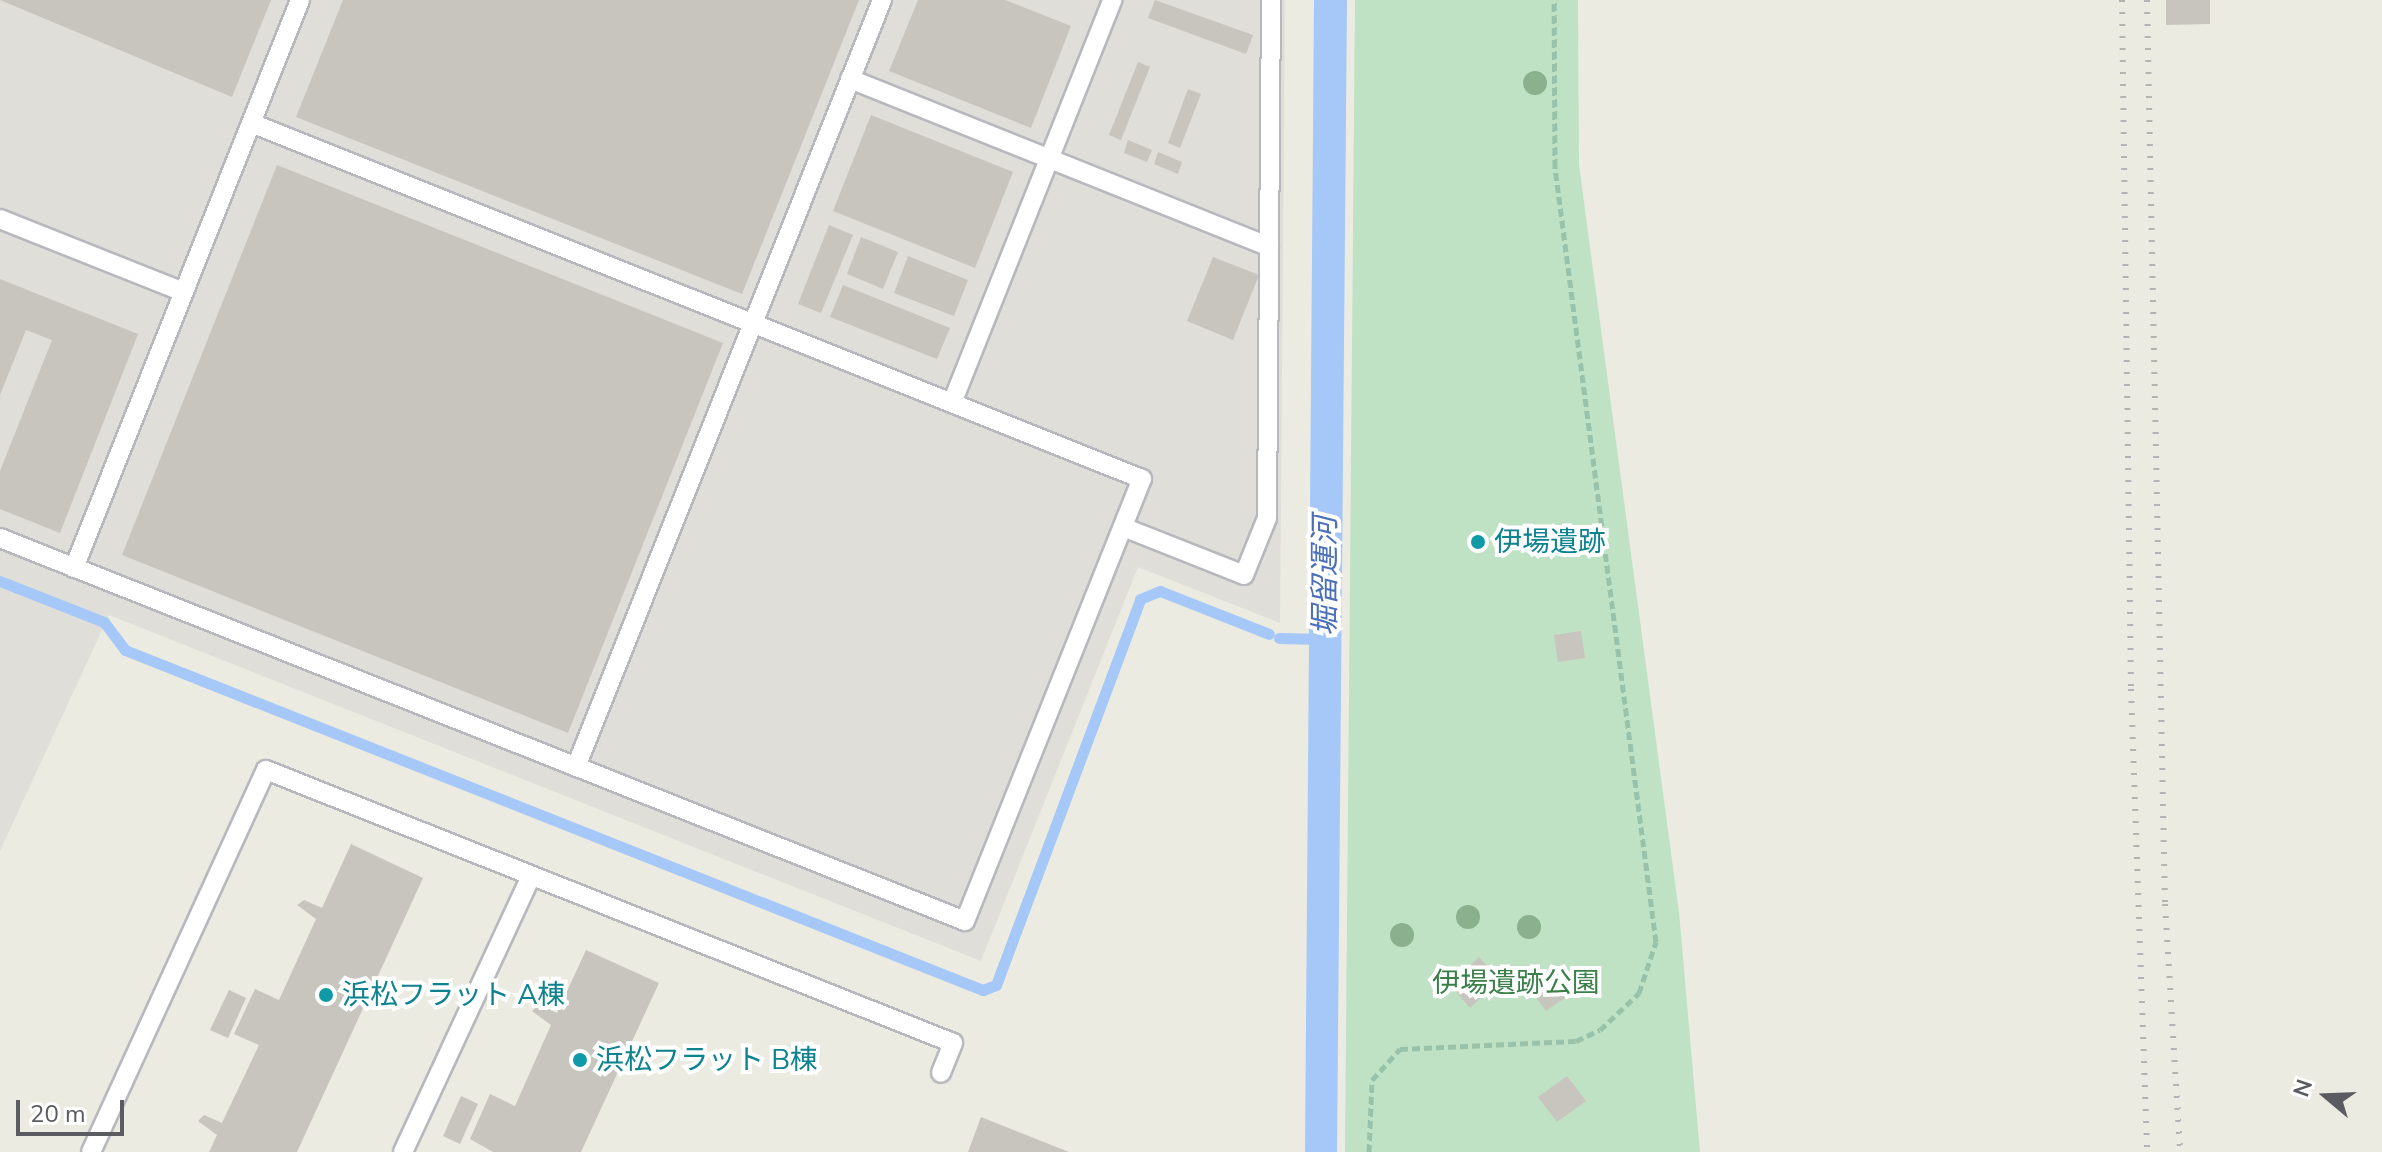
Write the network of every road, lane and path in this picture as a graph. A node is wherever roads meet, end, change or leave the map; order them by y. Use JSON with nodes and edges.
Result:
{"nodes":[{"id":1,"x":300,"y":0,"type":"edge"},
{"id":2,"x":882,"y":0,"type":"edge"},
{"id":3,"x":1112,"y":0,"type":"edge"},
{"id":4,"x":1554,"y":0,"type":"edge"},
{"id":5,"x":1267,"y":1,"type":"edge"},
{"id":6,"x":850,"y":79,"type":"junction"},
{"id":7,"x":251,"y":123,"type":"junction"},
{"id":8,"x":1049,"y":159,"type":"junction"},
{"id":9,"x":0,"y":219,"type":"edge"},
{"id":10,"x":1269,"y":247,"type":"junction"},
{"id":11,"x":183,"y":292,"type":"junction"},
{"id":12,"x":753,"y":323,"type":"junction"},
{"id":13,"x":952,"y":403,"type":"junction"},
{"id":14,"x":1123,"y":527,"type":"junction"},
{"id":15,"x":0,"y":538,"type":"edge"},
{"id":16,"x":74,"y":568,"type":"junction"},
{"id":17,"x":576,"y":767,"type":"junction"},
{"id":18,"x":531,"y":876,"type":"junction"},
{"id":19,"x":941,"y":1073,"type":"dead end"},
{"id":20,"x":91,"y":1152,"type":"edge"},
{"id":21,"x":403,"y":1152,"type":"edge"},
{"id":22,"x":1369,"y":1152,"type":"edge"}],
"edges":[{"from":1,"to":7,"type":"lane"},
{"from":2,"to":6,"type":"lane"},
{"from":3,"to":8,"type":"lane"},
{"from":4,"to":22,"type":"path"},
{"from":5,"to":10,"type":"lane"},
{"from":6,"to":8,"type":"lane"},
{"from":6,"to":12,"type":"lane"},
{"from":7,"to":11,"type":"lane"},
{"from":7,"to":12,"type":"lane"},
{"from":8,"to":10,"type":"lane"},
{"from":8,"to":13,"type":"lane"},
{"from":9,"to":11,"type":"lane"},
{"from":10,"to":14,"type":"lane"},
{"from":11,"to":16,"type":"lane"},
{"from":12,"to":13,"type":"lane"},
{"from":12,"to":17,"type":"lane"},
{"from":13,"to":14,"type":"lane"},
{"from":14,"to":17,"type":"lane"},
{"from":15,"to":16,"type":"lane"},
{"from":16,"to":17,"type":"lane"},
{"from":18,"to":19,"type":"lane"},
{"from":18,"to":20,"type":"lane"},
{"from":18,"to":21,"type":"lane"}]}
